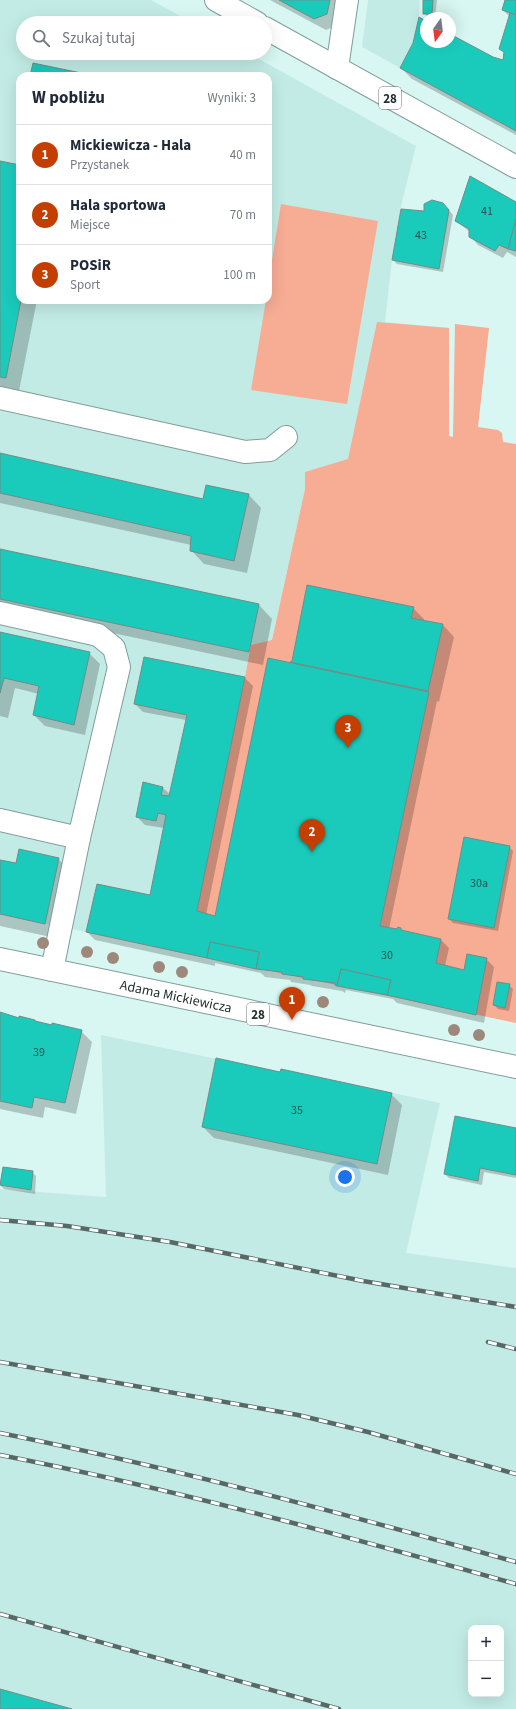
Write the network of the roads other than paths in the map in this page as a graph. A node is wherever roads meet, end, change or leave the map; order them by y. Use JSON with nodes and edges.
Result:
{"nodes":[{"id":1,"x":216,"y":0,"type":"edge"},
{"id":2,"x":347,"y":0,"type":"edge"},
{"id":3,"x":244,"y":16,"type":"edge"},
{"id":4,"x":272,"y":32,"type":"edge"},
{"id":5,"x":337,"y":68,"type":"junction"},
{"id":6,"x":516,"y":167,"type":"edge"},
{"id":7,"x":0,"y":398,"type":"edge"},
{"id":8,"x":286,"y":437,"type":"dead end"},
{"id":9,"x":0,"y":614,"type":"edge"},
{"id":10,"x":0,"y":820,"type":"edge"},
{"id":11,"x":79,"y":838,"type":"junction"},
{"id":12,"x":0,"y":959,"type":"edge"},
{"id":13,"x":52,"y":970,"type":"junction"},
{"id":14,"x":516,"y":1067,"type":"edge"}],
"edges":[{"from":1,"to":3,"type":"main road"},
{"from":2,"to":5,"type":"main road"},
{"from":4,"to":5,"type":"main road","number":"28"},
{"from":5,"to":6,"type":"main road","number":"28"},
{"from":7,"to":8,"type":"main road"},
{"from":9,"to":11,"type":"main road"},
{"from":10,"to":11,"type":"main road"},
{"from":11,"to":13,"type":"main road"},
{"from":12,"to":13,"type":"main road","name":"Adama Mickiewicza","number":"28"},
{"from":13,"to":14,"type":"main road","name":"Adama Mickiewicza","number":"28"}]}
